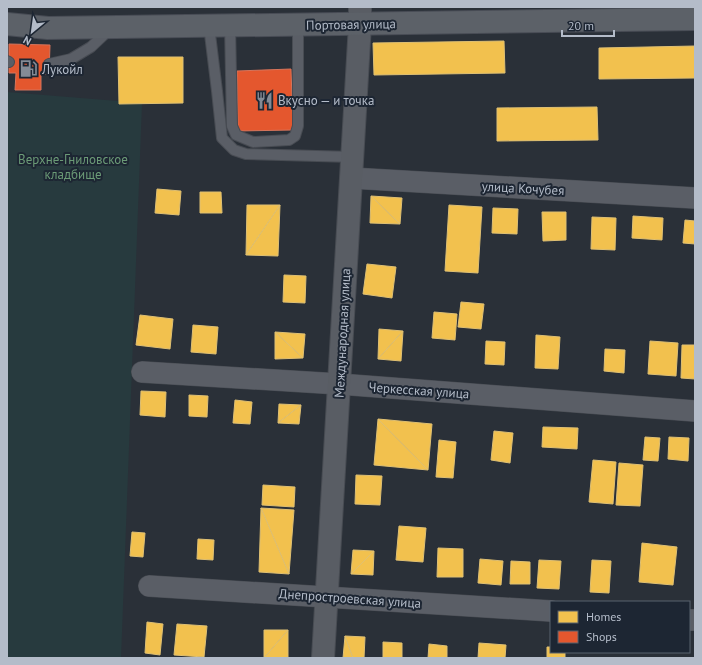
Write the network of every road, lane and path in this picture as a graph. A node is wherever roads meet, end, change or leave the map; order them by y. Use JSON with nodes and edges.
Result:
{"nodes":[{"id":1,"x":360,"y":15,"type":"edge"},
{"id":2,"x":695,"y":19,"type":"edge"},
{"id":3,"x":7,"y":24,"type":"edge"},
{"id":4,"x":298,"y":24,"type":"junction"},
{"id":5,"x":230,"y":25,"type":"junction"},
{"id":6,"x":208,"y":26,"type":"junction"},
{"id":7,"x":113,"y":27,"type":"junction"},
{"id":8,"x":49,"y":64,"type":"dead end"},
{"id":9,"x":353,"y":157,"type":"junction"},
{"id":10,"x":351,"y":178,"type":"junction"},
{"id":11,"x":695,"y":198,"type":"edge"},
{"id":12,"x":142,"y":372,"type":"dead end"},
{"id":13,"x":339,"y":384,"type":"junction"},
{"id":14,"x":695,"y":411,"type":"edge"},
{"id":15,"x":149,"y":586,"type":"dead end"},
{"id":16,"x":327,"y":597,"type":"junction"},
{"id":17,"x":550,"y":611,"type":"edge"},
{"id":18,"x":323,"y":658,"type":"edge"}],
"edges":[{"from":1,"to":2,"type":"main road","name":"Портовая улица"},
{"from":1,"to":4,"type":"main road","name":"Портовая улица"},
{"from":1,"to":9,"type":"main road","name":"Международная улица"},
{"from":3,"to":7,"type":"main road","name":"Портовая улица"},
{"from":4,"to":5,"type":"main road","name":"Портовая улица"},
{"from":4,"to":5,"type":"lane"},
{"from":5,"to":6,"type":"main road","name":"Портовая улица"},
{"from":6,"to":7,"type":"main road","name":"Портовая улица"},
{"from":6,"to":9,"type":"lane"},
{"from":7,"to":8,"type":"lane"},
{"from":9,"to":10,"type":"main road","name":"Международная улица"},
{"from":10,"to":11,"type":"street","name":"улица Кочубея"},
{"from":10,"to":13,"type":"main road","name":"Международная улица"},
{"from":12,"to":13,"type":"street","name":"Черкесская улица"},
{"from":13,"to":14,"type":"street","name":"Черкесская улица"},
{"from":13,"to":16,"type":"main road","name":"Международная улица"},
{"from":15,"to":16,"type":"street","name":"Днепростроевская улица"},
{"from":16,"to":17,"type":"street","name":"Днепростроевская улица"},
{"from":16,"to":18,"type":"main road","name":"Международная улица"}]}
